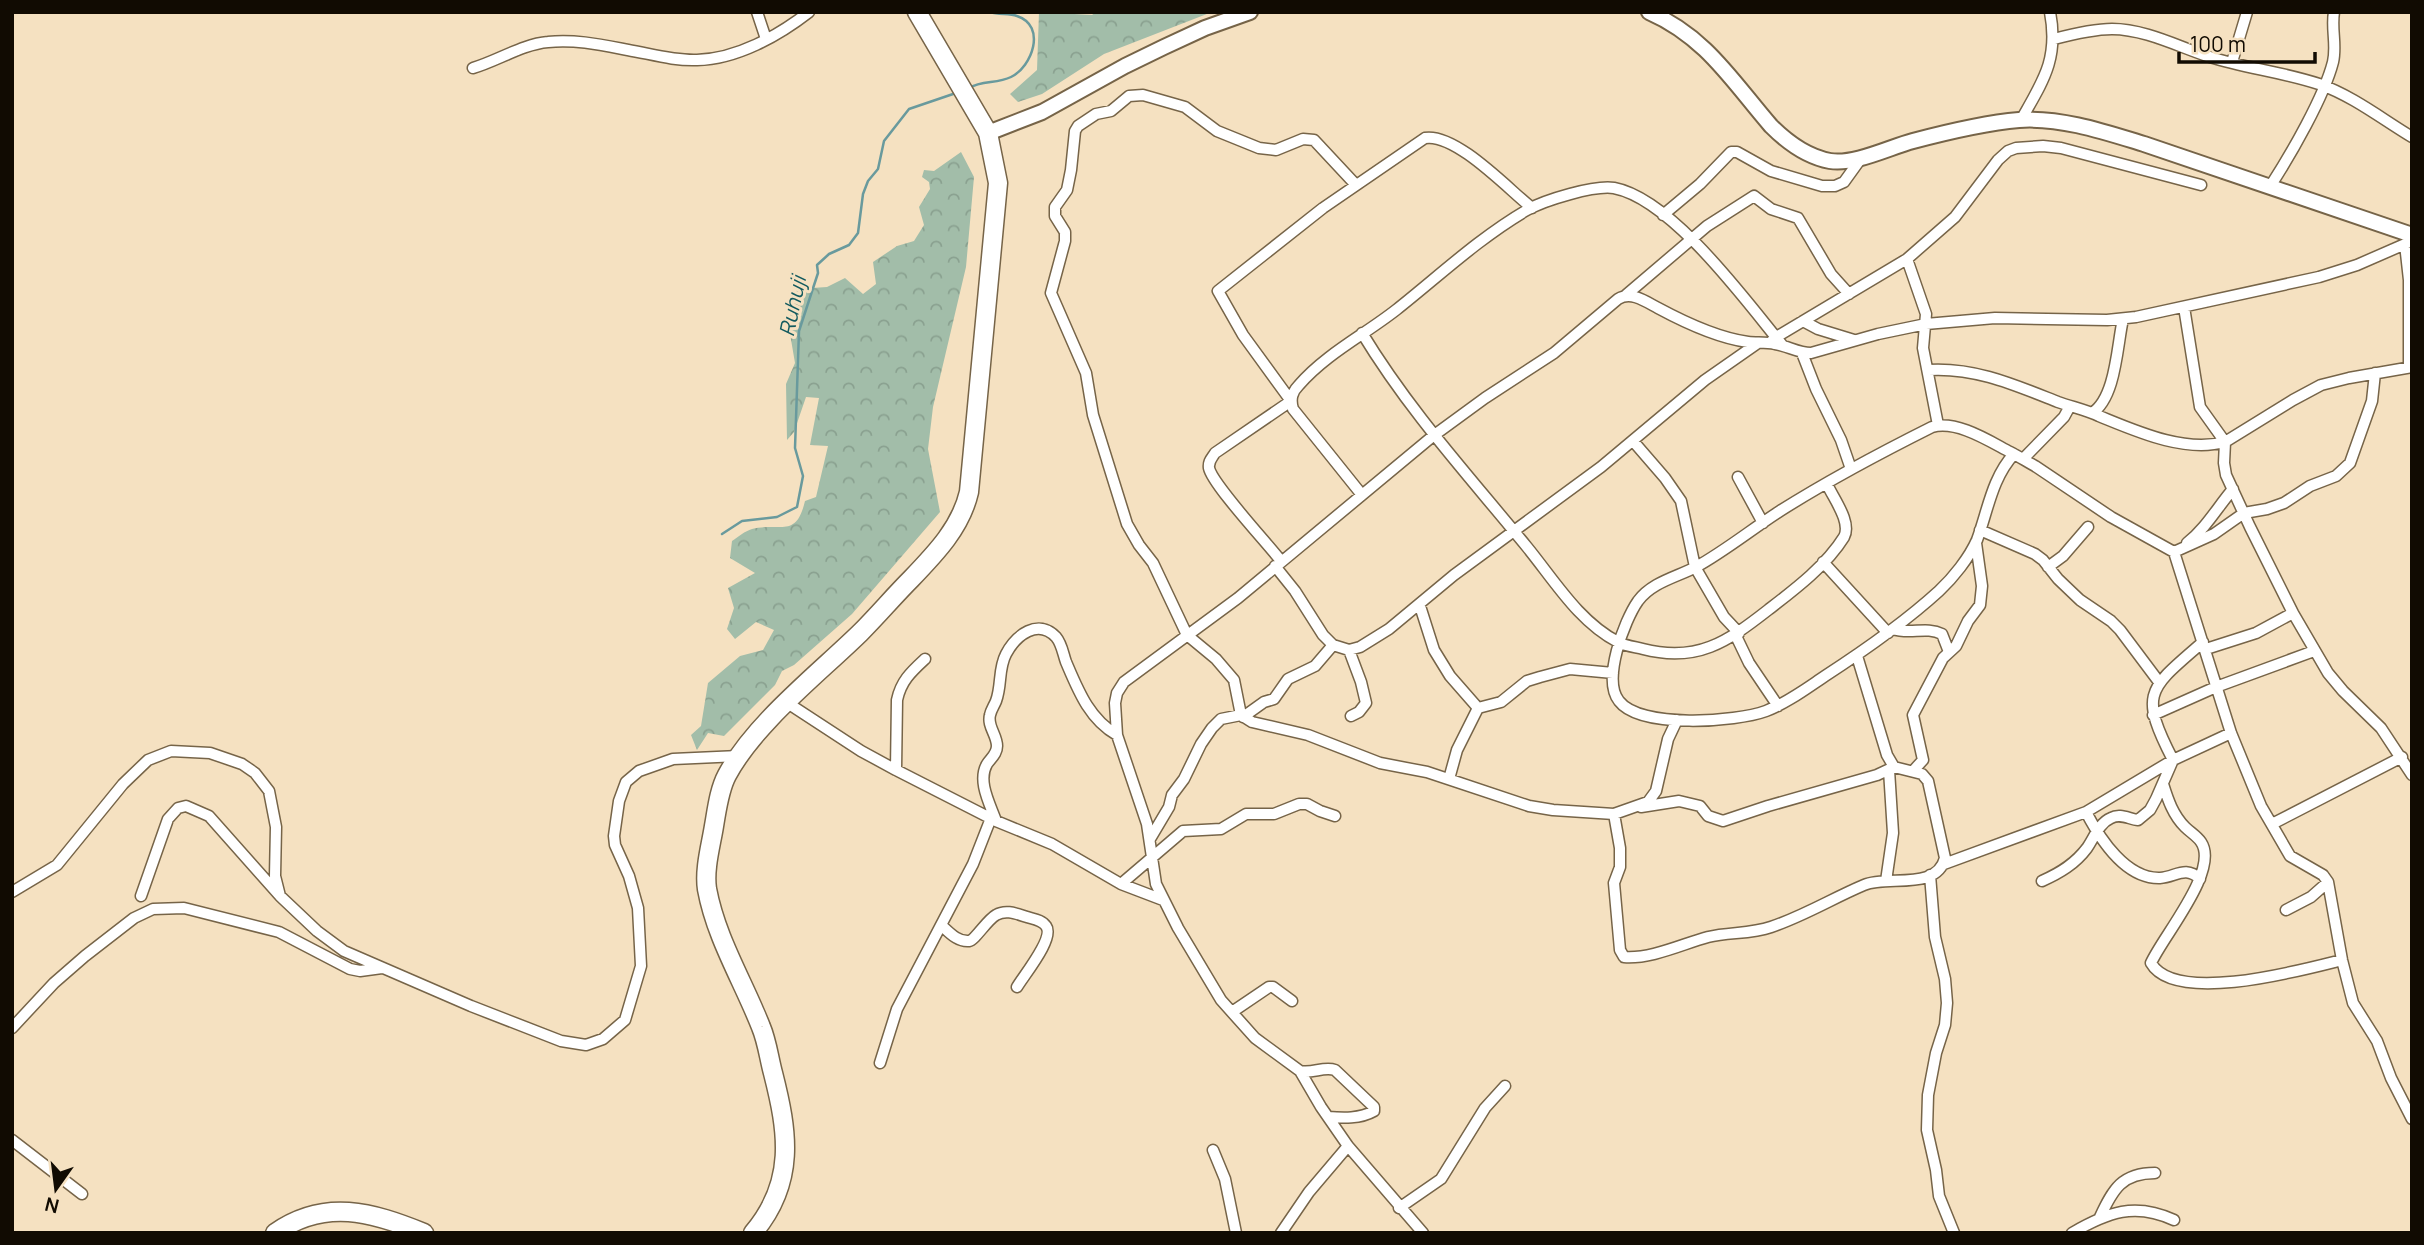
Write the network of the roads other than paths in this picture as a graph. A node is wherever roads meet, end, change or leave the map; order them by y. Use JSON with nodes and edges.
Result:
{"nodes":[{"id":1,"x":757,"y":12,"type":"edge"},
{"id":2,"x":809,"y":12,"type":"edge"},
{"id":3,"x":917,"y":12,"type":"edge"},
{"id":4,"x":1250,"y":12,"type":"edge"},
{"id":5,"x":1649,"y":12,"type":"edge"},
{"id":6,"x":2050,"y":12,"type":"edge"},
{"id":7,"x":2247,"y":12,"type":"edge"},
{"id":8,"x":2334,"y":12,"type":"edge"},
{"id":9,"x":766,"y":39,"type":"junction"},
{"id":10,"x":2054,"y":39,"type":"junction"},
{"id":11,"x":2232,"y":62,"type":"junction"},
{"id":12,"x":472,"y":68,"type":"dead end"},
{"id":13,"x":2323,"y":86,"type":"junction"},
{"id":14,"x":2021,"y":120,"type":"junction"},
{"id":15,"x":988,"y":133,"type":"junction"},
{"id":16,"x":2412,"y":138,"type":"edge"},
{"id":17,"x":1862,"y":157,"type":"junction"},
{"id":18,"x":1356,"y":185,"type":"junction"},
{"id":19,"x":2202,"y":185,"type":"dead end"},
{"id":20,"x":2271,"y":186,"type":"junction"},
{"id":21,"x":1532,"y":208,"type":"junction"},
{"id":22,"x":1663,"y":215,"type":"junction"},
{"id":23,"x":1691,"y":239,"type":"junction"},
{"id":24,"x":2409,"y":240,"type":"edge"},
{"id":25,"x":1907,"y":260,"type":"junction"},
{"id":26,"x":1849,"y":294,"type":"junction"},
{"id":27,"x":1626,"y":295,"type":"junction"},
{"id":28,"x":2184,"y":307,"type":"junction"},
{"id":29,"x":2123,"y":319,"type":"junction"},
{"id":30,"x":1804,"y":321,"type":"junction"},
{"id":31,"x":1926,"y":324,"type":"junction"},
{"id":32,"x":1362,"y":333,"type":"junction"},
{"id":33,"x":1854,"y":340,"type":"junction"},
{"id":34,"x":1780,"y":342,"type":"junction"},
{"id":35,"x":1762,"y":343,"type":"junction"},
{"id":36,"x":1802,"y":353,"type":"junction"},
{"id":37,"x":2410,"y":368,"type":"edge"},
{"id":38,"x":1928,"y":370,"type":"junction"},
{"id":39,"x":2375,"y":373,"type":"junction"},
{"id":40,"x":1291,"y":401,"type":"junction"},
{"id":41,"x":2070,"y":406,"type":"junction"},
{"id":42,"x":2092,"y":413,"type":"junction"},
{"id":43,"x":1938,"y":425,"type":"junction"},
{"id":44,"x":1433,"y":436,"type":"junction"},
{"id":45,"x":1633,"y":441,"type":"junction"},
{"id":46,"x":2225,"y":442,"type":"junction"},
{"id":47,"x":2019,"y":457,"type":"junction"},
{"id":48,"x":1851,"y":470,"type":"junction"},
{"id":49,"x":1738,"y":477,"type":"dead end"},
{"id":50,"x":1827,"y":484,"type":"junction"},
{"id":51,"x":2233,"y":489,"type":"junction"},
{"id":52,"x":1362,"y":495,"type":"junction"},
{"id":53,"x":2244,"y":513,"type":"junction"},
{"id":54,"x":1763,"y":523,"type":"junction"},
{"id":55,"x":2088,"y":527,"type":"dead end"},
{"id":56,"x":1513,"y":530,"type":"junction"},
{"id":57,"x":1980,"y":530,"type":"junction"},
{"id":58,"x":1976,"y":543,"type":"junction"},
{"id":59,"x":2176,"y":551,"type":"junction"},
{"id":60,"x":1823,"y":562,"type":"junction"},
{"id":61,"x":1278,"y":563,"type":"junction"},
{"id":62,"x":1695,"y":567,"type":"junction"},
{"id":63,"x":2048,"y":567,"type":"junction"},
{"id":64,"x":1420,"y":606,"type":"junction"},
{"id":65,"x":2293,"y":613,"type":"junction"},
{"id":66,"x":1891,"y":631,"type":"junction"},
{"id":67,"x":1737,"y":634,"type":"junction"},
{"id":68,"x":1187,"y":635,"type":"junction"},
{"id":69,"x":1619,"y":643,"type":"junction"},
{"id":70,"x":1333,"y":645,"type":"junction"},
{"id":71,"x":2204,"y":646,"type":"junction"},
{"id":72,"x":1349,"y":650,"type":"junction"},
{"id":73,"x":2314,"y":651,"type":"junction"},
{"id":74,"x":1949,"y":652,"type":"junction"},
{"id":75,"x":1857,"y":656,"type":"junction"},
{"id":76,"x":925,"y":659,"type":"dead end"},
{"id":77,"x":1613,"y":673,"type":"junction"},
{"id":78,"x":2159,"y":682,"type":"junction"},
{"id":79,"x":2216,"y":687,"type":"junction"},
{"id":80,"x":786,"y":702,"type":"junction"},
{"id":81,"x":1778,"y":706,"type":"junction"},
{"id":82,"x":1478,"y":708,"type":"junction"},
{"id":83,"x":2153,"y":715,"type":"junction"},
{"id":84,"x":1242,"y":716,"type":"junction"},
{"id":85,"x":1351,"y":716,"type":"dead end"},
{"id":86,"x":1677,"y":720,"type":"junction"},
{"id":87,"x":2231,"y":733,"type":"junction"},
{"id":88,"x":1117,"y":734,"type":"junction"},
{"id":89,"x":739,"y":756,"type":"junction"},
{"id":90,"x":2402,"y":757,"type":"junction"},
{"id":91,"x":2173,"y":760,"type":"junction"},
{"id":92,"x":1892,"y":768,"type":"junction"},
{"id":93,"x":896,"y":770,"type":"junction"},
{"id":94,"x":1913,"y":771,"type":"junction"},
{"id":95,"x":2412,"y":775,"type":"edge"},
{"id":96,"x":1449,"y":779,"type":"junction"},
{"id":97,"x":2162,"y":784,"type":"junction"},
{"id":98,"x":1636,"y":808,"type":"junction"},
{"id":99,"x":2086,"y":812,"type":"junction"},
{"id":100,"x":1614,"y":814,"type":"junction"},
{"id":101,"x":1335,"y":817,"type":"dead end"},
{"id":102,"x":993,"y":819,"type":"junction"},
{"id":103,"x":2272,"y":824,"type":"junction"},
{"id":104,"x":2097,"y":833,"type":"junction"},
{"id":105,"x":1150,"y":839,"type":"junction"},
{"id":106,"x":1151,"y":858,"type":"junction"},
{"id":107,"x":1944,"y":864,"type":"junction"},
{"id":108,"x":1930,"y":875,"type":"junction"},
{"id":109,"x":2200,"y":879,"type":"junction"},
{"id":110,"x":1886,"y":881,"type":"junction"},
{"id":111,"x":2042,"y":881,"type":"dead end"},
{"id":112,"x":2328,"y":882,"type":"junction"},
{"id":113,"x":1121,"y":884,"type":"junction"},
{"id":114,"x":12,"y":892,"type":"edge"},
{"id":115,"x":141,"y":896,"type":"dead end"},
{"id":116,"x":280,"y":896,"type":"junction"},
{"id":117,"x":1163,"y":900,"type":"junction"},
{"id":118,"x":2286,"y":910,"type":"dead end"},
{"id":119,"x":941,"y":925,"type":"junction"},
{"id":120,"x":2342,"y":960,"type":"junction"},
{"id":121,"x":383,"y":968,"type":"junction"},
{"id":122,"x":1017,"y":987,"type":"dead end"},
{"id":123,"x":1292,"y":1001,"type":"dead end"},
{"id":124,"x":1232,"y":1012,"type":"junction"},
{"id":125,"x":12,"y":1028,"type":"edge"},
{"id":126,"x":880,"y":1063,"type":"dead end"},
{"id":127,"x":1300,"y":1071,"type":"junction"},
{"id":128,"x":1505,"y":1086,"type":"dead end"},
{"id":129,"x":2408,"y":1100,"type":"edge"},
{"id":130,"x":1328,"y":1117,"type":"junction"},
{"id":131,"x":2412,"y":1119,"type":"edge"},
{"id":132,"x":12,"y":1140,"type":"edge"},
{"id":133,"x":1349,"y":1146,"type":"junction"},
{"id":134,"x":1213,"y":1150,"type":"dead end"},
{"id":135,"x":2155,"y":1173,"type":"dead end"},
{"id":136,"x":82,"y":1194,"type":"dead end"},
{"id":137,"x":1399,"y":1208,"type":"junction"},
{"id":138,"x":2100,"y":1217,"type":"junction"},
{"id":139,"x":2174,"y":1220,"type":"dead end"},
{"id":140,"x":275,"y":1233,"type":"edge"},
{"id":141,"x":424,"y":1233,"type":"edge"},
{"id":142,"x":752,"y":1233,"type":"edge"},
{"id":143,"x":1236,"y":1233,"type":"edge"},
{"id":144,"x":1281,"y":1233,"type":"edge"},
{"id":145,"x":1423,"y":1233,"type":"edge"},
{"id":146,"x":1954,"y":1233,"type":"edge"},
{"id":147,"x":2072,"y":1233,"type":"edge"}],
"edges":[{"from":1,"to":9,"type":"street"},
{"from":2,"to":9,"type":"street"},
{"from":3,"to":15,"type":"highway"},
{"from":4,"to":15,"type":"main road"},
{"from":5,"to":17,"type":"main road"},
{"from":6,"to":10,"type":"street"},
{"from":7,"to":11,"type":"street"},
{"from":8,"to":13,"type":"street"},
{"from":9,"to":12,"type":"street"},
{"from":10,"to":11,"type":"street"},
{"from":10,"to":14,"type":"street"},
{"from":11,"to":13,"type":"street"},
{"from":13,"to":16,"type":"street"},
{"from":13,"to":20,"type":"street"},
{"from":14,"to":17,"type":"main road"},
{"from":14,"to":20,"type":"main road"},
{"from":15,"to":80,"type":"highway"},
{"from":17,"to":22,"type":"street"},
{"from":18,"to":21,"type":"street"},
{"from":18,"to":40,"type":"street"},
{"from":18,"to":68,"type":"street"},
{"from":19,"to":25,"type":"street"},
{"from":20,"to":24,"type":"main road"},
{"from":21,"to":22,"type":"street"},
{"from":21,"to":32,"type":"street"},
{"from":22,"to":23,"type":"street"},
{"from":23,"to":26,"type":"street"},
{"from":23,"to":27,"type":"street"},
{"from":23,"to":34,"type":"street"},
{"from":24,"to":28,"type":"street"},
{"from":24,"to":37,"type":"street"},
{"from":25,"to":26,"type":"street"},
{"from":25,"to":31,"type":"street"},
{"from":26,"to":30,"type":"street"},
{"from":27,"to":35,"type":"street"},
{"from":27,"to":44,"type":"street"},
{"from":28,"to":29,"type":"street"},
{"from":28,"to":46,"type":"street"},
{"from":29,"to":31,"type":"street"},
{"from":29,"to":42,"type":"street"},
{"from":30,"to":33,"type":"street"},
{"from":30,"to":34,"type":"street"},
{"from":31,"to":33,"type":"street"},
{"from":31,"to":38,"type":"street"},
{"from":32,"to":40,"type":"street"},
{"from":32,"to":44,"type":"street"},
{"from":33,"to":36,"type":"street"},
{"from":34,"to":35,"type":"street"},
{"from":34,"to":36,"type":"street"},
{"from":35,"to":45,"type":"street"},
{"from":36,"to":48,"type":"street"},
{"from":37,"to":39,"type":"street"},
{"from":38,"to":41,"type":"street"},
{"from":38,"to":43,"type":"street"},
{"from":39,"to":46,"type":"street"},
{"from":39,"to":53,"type":"street"},
{"from":40,"to":52,"type":"street"},
{"from":40,"to":61,"type":"street"},
{"from":41,"to":42,"type":"street"},
{"from":41,"to":47,"type":"street"},
{"from":42,"to":46,"type":"street"},
{"from":43,"to":47,"type":"street"},
{"from":43,"to":48,"type":"street"},
{"from":44,"to":52,"type":"street"},
{"from":44,"to":56,"type":"street"},
{"from":45,"to":56,"type":"street"},
{"from":45,"to":62,"type":"street"},
{"from":46,"to":51,"type":"street"},
{"from":47,"to":57,"type":"street"},
{"from":47,"to":59,"type":"street"},
{"from":48,"to":50,"type":"street"},
{"from":49,"to":54,"type":"street"},
{"from":50,"to":54,"type":"street"},
{"from":50,"to":60,"type":"street"},
{"from":51,"to":53,"type":"street"},
{"from":51,"to":59,"type":"street"},
{"from":52,"to":61,"type":"street"},
{"from":53,"to":59,"type":"street"},
{"from":53,"to":65,"type":"street"},
{"from":54,"to":62,"type":"street"},
{"from":55,"to":63,"type":"street"},
{"from":56,"to":64,"type":"street"},
{"from":56,"to":69,"type":"street"},
{"from":57,"to":58,"type":"street"},
{"from":57,"to":63,"type":"street"},
{"from":58,"to":66,"type":"street"},
{"from":58,"to":74,"type":"street"},
{"from":59,"to":71,"type":"street"},
{"from":60,"to":66,"type":"street"},
{"from":60,"to":67,"type":"street"},
{"from":61,"to":68,"type":"street"},
{"from":61,"to":70,"type":"street"},
{"from":62,"to":67,"type":"street"},
{"from":62,"to":69,"type":"street"},
{"from":63,"to":78,"type":"street"},
{"from":64,"to":72,"type":"street"},
{"from":64,"to":82,"type":"street"},
{"from":65,"to":71,"type":"street"},
{"from":65,"to":73,"type":"street"},
{"from":66,"to":74,"type":"street"},
{"from":66,"to":75,"type":"street"},
{"from":67,"to":69,"type":"street"},
{"from":67,"to":81,"type":"street"},
{"from":68,"to":84,"type":"street"},
{"from":68,"to":88,"type":"street"},
{"from":69,"to":77,"type":"street"},
{"from":70,"to":72,"type":"street"},
{"from":70,"to":84,"type":"street"},
{"from":71,"to":78,"type":"street"},
{"from":71,"to":79,"type":"street"},
{"from":72,"to":85,"type":"street"},
{"from":73,"to":79,"type":"street"},
{"from":73,"to":90,"type":"street"},
{"from":74,"to":94,"type":"street"},
{"from":75,"to":81,"type":"street"},
{"from":75,"to":92,"type":"street"},
{"from":76,"to":93,"type":"street"},
{"from":77,"to":82,"type":"street"},
{"from":77,"to":86,"type":"street"},
{"from":78,"to":83,"type":"street"},
{"from":79,"to":83,"type":"street"},
{"from":79,"to":87,"type":"street"},
{"from":80,"to":89,"type":"highway"},
{"from":80,"to":93,"type":"street"},
{"from":81,"to":86,"type":"street"},
{"from":82,"to":96,"type":"street"},
{"from":83,"to":91,"type":"street"},
{"from":84,"to":96,"type":"street"},
{"from":84,"to":105,"type":"street"},
{"from":86,"to":98,"type":"street"},
{"from":87,"to":91,"type":"street"},
{"from":87,"to":103,"type":"street"},
{"from":88,"to":102,"type":"street"},
{"from":88,"to":105,"type":"street"},
{"from":89,"to":121,"type":"street"},
{"from":89,"to":142,"type":"highway"},
{"from":90,"to":95,"type":"street"},
{"from":90,"to":103,"type":"street"},
{"from":91,"to":97,"type":"street"},
{"from":91,"to":99,"type":"street"},
{"from":92,"to":94,"type":"street"},
{"from":92,"to":98,"type":"street"},
{"from":92,"to":110,"type":"street"},
{"from":93,"to":102,"type":"street"},
{"from":94,"to":107,"type":"street"},
{"from":96,"to":100,"type":"street"},
{"from":97,"to":104,"type":"street"},
{"from":97,"to":109,"type":"street"},
{"from":98,"to":100,"type":"street"},
{"from":99,"to":104,"type":"street"},
{"from":99,"to":107,"type":"street"},
{"from":100,"to":110,"type":"street"},
{"from":101,"to":106,"type":"street"},
{"from":102,"to":113,"type":"street"},
{"from":102,"to":119,"type":"street"},
{"from":103,"to":112,"type":"street"},
{"from":104,"to":109,"type":"street"},
{"from":104,"to":111,"type":"street"},
{"from":105,"to":106,"type":"street"},
{"from":106,"to":113,"type":"street"},
{"from":106,"to":117,"type":"street"},
{"from":107,"to":108,"type":"street"},
{"from":108,"to":110,"type":"street"},
{"from":108,"to":146,"type":"street"},
{"from":109,"to":120,"type":"street"},
{"from":112,"to":118,"type":"street"},
{"from":112,"to":120,"type":"street"},
{"from":113,"to":117,"type":"street"},
{"from":114,"to":116,"type":"street"},
{"from":115,"to":116,"type":"street"},
{"from":116,"to":121,"type":"street"},
{"from":117,"to":124,"type":"street"},
{"from":119,"to":122,"type":"street"},
{"from":119,"to":126,"type":"street"},
{"from":120,"to":129,"type":"street"},
{"from":121,"to":125,"type":"street"},
{"from":123,"to":124,"type":"street"},
{"from":124,"to":127,"type":"street"},
{"from":127,"to":130,"type":"street"},
{"from":127,"to":130,"type":"street"},
{"from":128,"to":137,"type":"street"},
{"from":129,"to":131,"type":"street"},
{"from":130,"to":133,"type":"street"},
{"from":132,"to":136,"type":"street"},
{"from":133,"to":137,"type":"street"},
{"from":133,"to":144,"type":"street"},
{"from":134,"to":143,"type":"street"},
{"from":135,"to":138,"type":"street"},
{"from":137,"to":145,"type":"street"},
{"from":138,"to":139,"type":"street"},
{"from":138,"to":147,"type":"street"},
{"from":140,"to":141,"type":"highway"}]}
